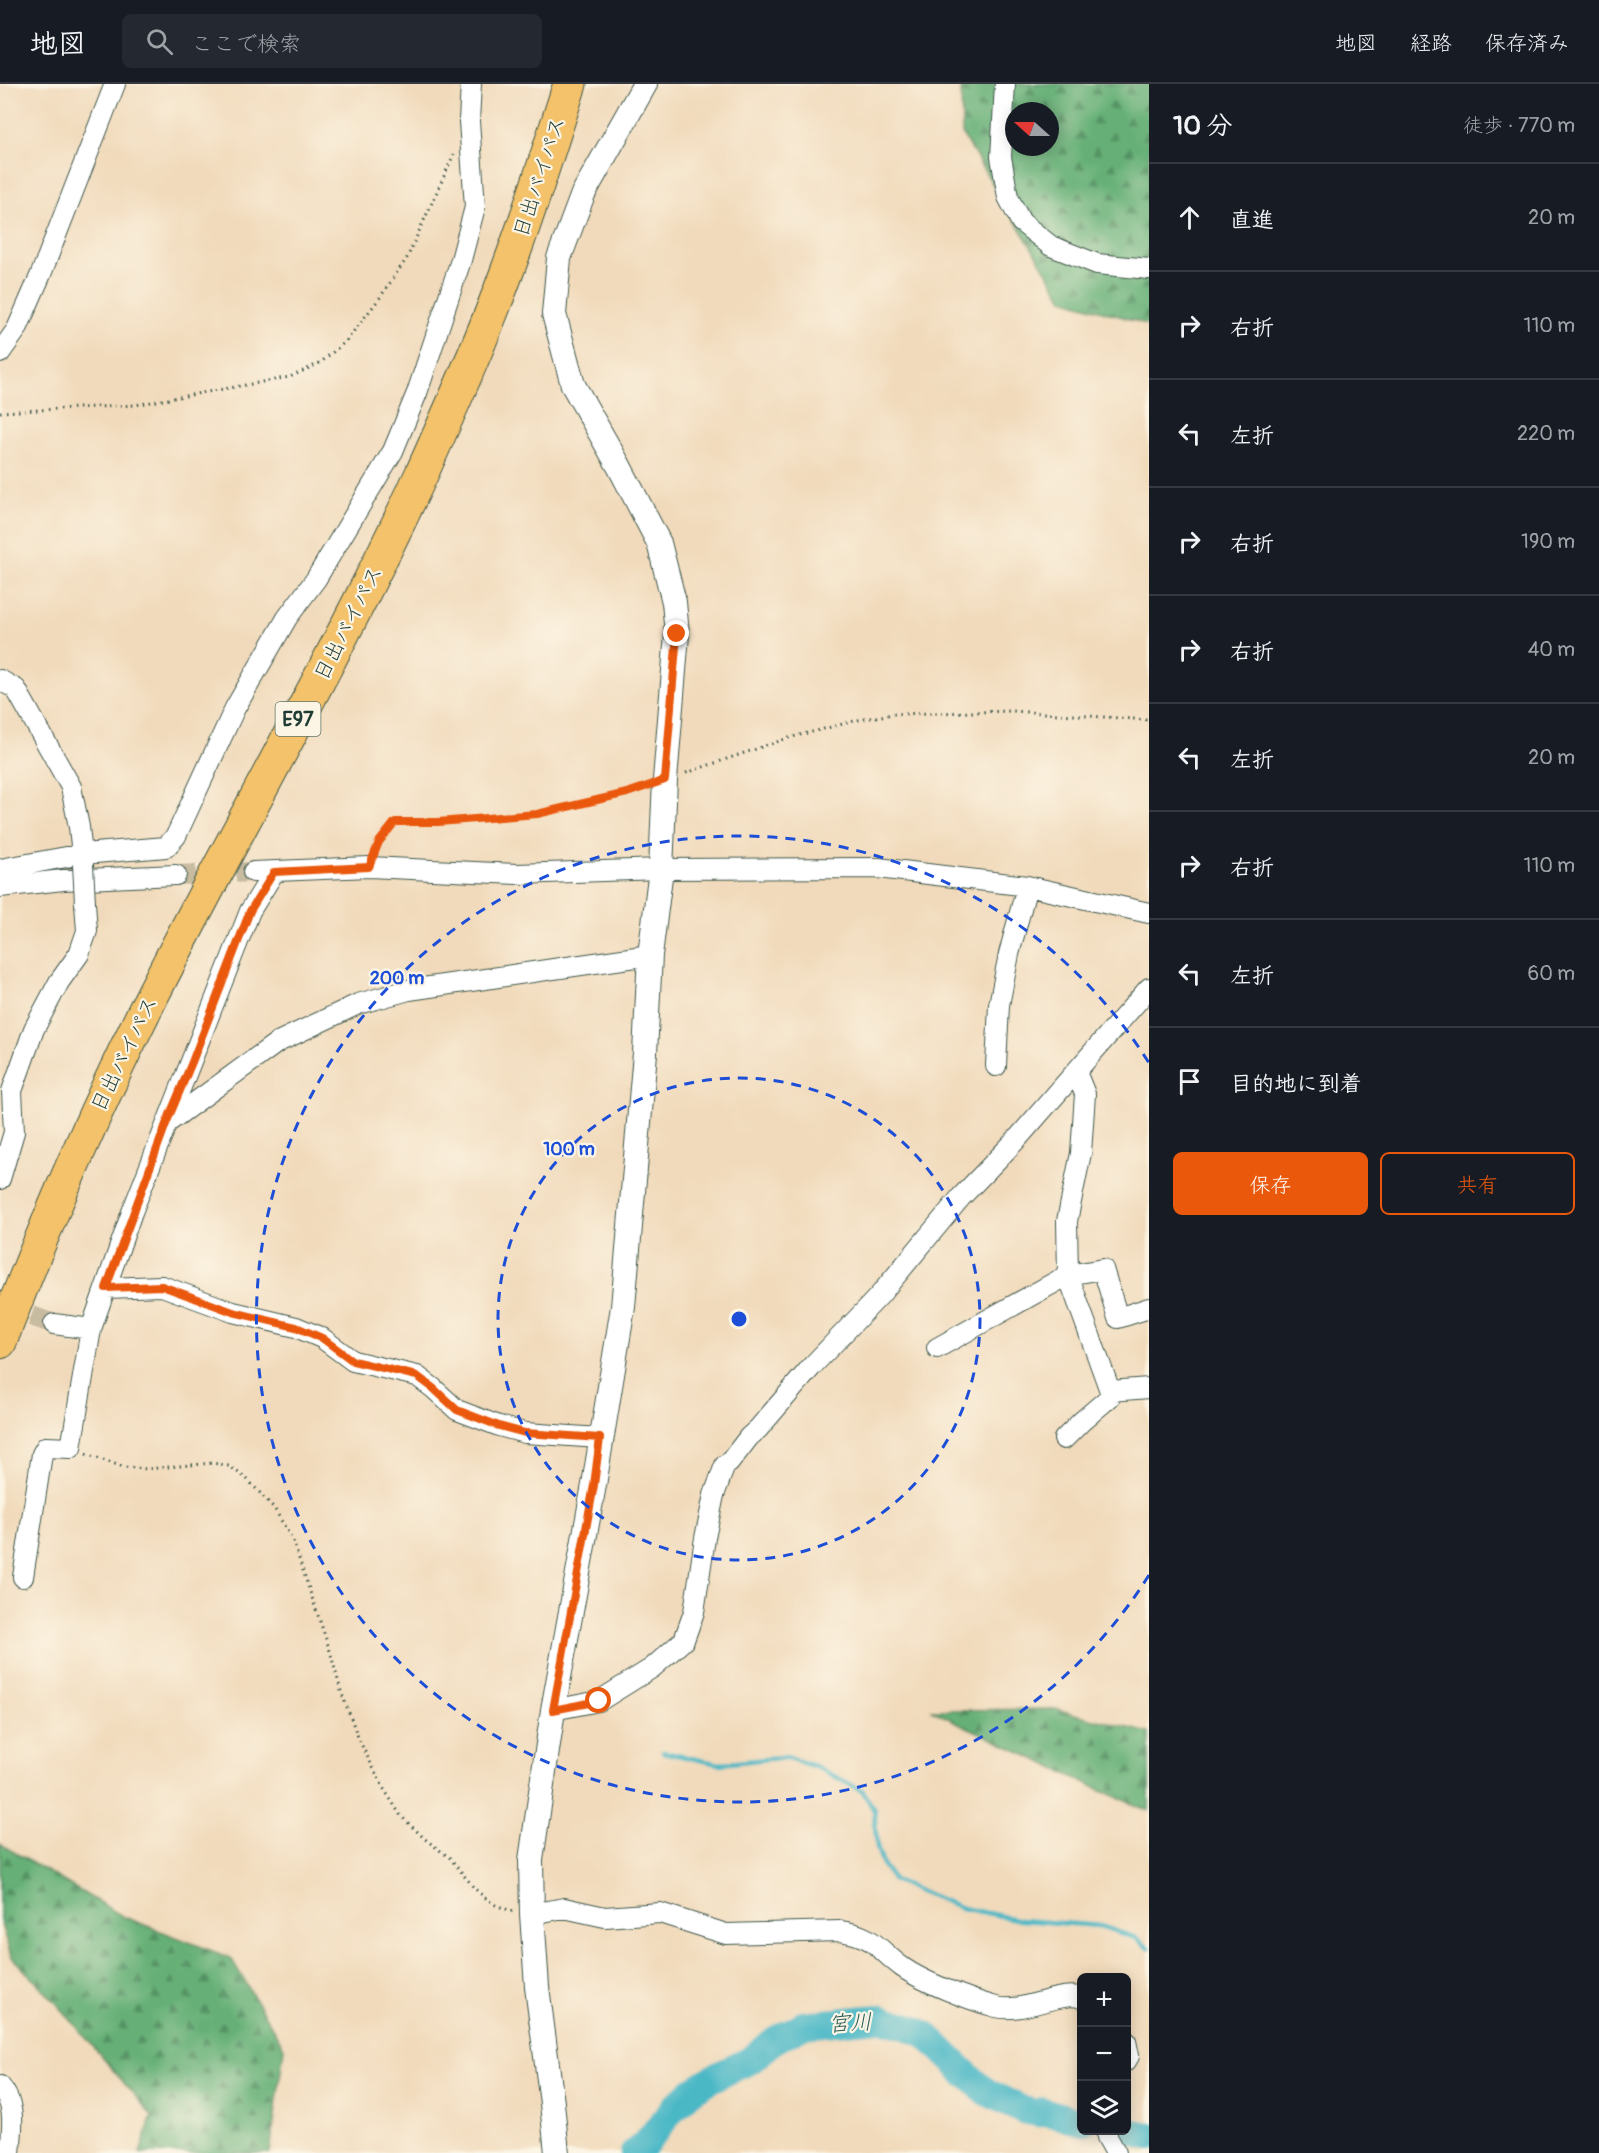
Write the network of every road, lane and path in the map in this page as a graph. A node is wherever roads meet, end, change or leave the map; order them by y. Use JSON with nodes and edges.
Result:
{"nodes":[{"id":1,"x":115,"y":84,"type":"edge"},
{"id":2,"x":471,"y":84,"type":"edge"},
{"id":3,"x":570,"y":84,"type":"edge"},
{"id":4,"x":645,"y":84,"type":"edge"},
{"id":5,"x":1005,"y":84,"type":"edge"},
{"id":6,"x":469,"y":121,"type":"junction"},
{"id":7,"x":1149,"y":269,"type":"edge"},
{"id":8,"x":0,"y":353,"type":"edge"},
{"id":9,"x":0,"y":412,"type":"edge"},
{"id":10,"x":0,"y":680,"type":"edge"},
{"id":11,"x":1149,"y":720,"type":"edge"},
{"id":12,"x":665,"y":780,"type":"junction"},
{"id":13,"x":83,"y":859,"type":"junction"},
{"id":14,"x":369,"y":867,"type":"junction"},
{"id":15,"x":0,"y":869,"type":"edge"},
{"id":16,"x":661,"y":869,"type":"junction"},
{"id":17,"x":253,"y":872,"type":"tunnel mouth"},
{"id":18,"x":274,"y":872,"type":"junction"},
{"id":19,"x":176,"y":875,"type":"tunnel mouth"},
{"id":20,"x":1028,"y":886,"type":"junction"},
{"id":21,"x":0,"y":887,"type":"edge"},
{"id":22,"x":1149,"y":913,"type":"edge"},
{"id":23,"x":650,"y":955,"type":"junction"},
{"id":24,"x":1149,"y":988,"type":"edge"},
{"id":25,"x":996,"y":1066,"type":"dead end"},
{"id":26,"x":1076,"y":1072,"type":"junction"},
{"id":27,"x":166,"y":1124,"type":"junction"},
{"id":28,"x":0,"y":1179,"type":"edge"},
{"id":29,"x":1068,"y":1275,"type":"junction"},
{"id":30,"x":106,"y":1288,"type":"junction"},
{"id":31,"x":1149,"y":1308,"type":"edge"},
{"id":32,"x":54,"y":1324,"type":"tunnel mouth"},
{"id":33,"x":91,"y":1329,"type":"junction"},
{"id":34,"x":0,"y":1342,"type":"edge"},
{"id":35,"x":937,"y":1348,"type":"dead end"},
{"id":36,"x":1149,"y":1388,"type":"edge"},
{"id":37,"x":1110,"y":1391,"type":"junction"},
{"id":38,"x":600,"y":1438,"type":"junction"},
{"id":39,"x":1064,"y":1439,"type":"dead end"},
{"id":40,"x":71,"y":1448,"type":"junction"},
{"id":41,"x":23,"y":1577,"type":"dead end"},
{"id":42,"x":553,"y":1710,"type":"junction"},
{"id":43,"x":532,"y":1914,"type":"junction"},
{"id":44,"x":1077,"y":1996,"type":"edge"},
{"id":45,"x":0,"y":2086,"type":"edge"},
{"id":46,"x":1107,"y":2135,"type":"edge"},
{"id":47,"x":10,"y":2153,"type":"edge"},
{"id":48,"x":556,"y":2153,"type":"edge"},
{"id":49,"x":1116,"y":2153,"type":"edge"}],
"edges":[{"from":1,"to":8,"type":"street"},
{"from":2,"to":6,"type":"street"},
{"from":3,"to":34,"type":"highway","name":"日出バイパス","number":"E97"},
{"from":4,"to":12,"type":"street"},
{"from":5,"to":7,"type":"street"},
{"from":6,"to":9,"type":"path"},
{"from":6,"to":13,"type":"street"},
{"from":10,"to":13,"type":"street"},
{"from":11,"to":12,"type":"path"},
{"from":12,"to":14,"type":"path"},
{"from":12,"to":16,"type":"street"},
{"from":13,"to":15,"type":"street"},
{"from":13,"to":28,"type":"street","bridge":true},
{"from":14,"to":16,"type":"street"},
{"from":14,"to":18,"type":"street"},
{"from":16,"to":20,"type":"street"},
{"from":16,"to":23,"type":"street"},
{"from":17,"to":18,"type":"street"},
{"from":18,"to":27,"type":"street"},
{"from":19,"to":21,"type":"street"},
{"from":20,"to":22,"type":"street"},
{"from":20,"to":25,"type":"street"},
{"from":23,"to":27,"type":"street"},
{"from":23,"to":38,"type":"street"},
{"from":24,"to":26,"type":"street"},
{"from":26,"to":29,"type":"street"},
{"from":26,"to":42,"type":"street"},
{"from":27,"to":30,"type":"street"},
{"from":29,"to":31,"type":"street"},
{"from":29,"to":35,"type":"street"},
{"from":29,"to":37,"type":"street"},
{"from":30,"to":33,"type":"street"},
{"from":30,"to":38,"type":"street"},
{"from":32,"to":33,"type":"street"},
{"from":33,"to":40,"type":"street"},
{"from":36,"to":37,"type":"street"},
{"from":37,"to":39,"type":"street"},
{"from":38,"to":42,"type":"street"},
{"from":40,"to":41,"type":"street"},
{"from":40,"to":43,"type":"path"},
{"from":42,"to":43,"type":"street"},
{"from":43,"to":44,"type":"street"},
{"from":43,"to":48,"type":"street"},
{"from":45,"to":47,"type":"street"},
{"from":46,"to":49,"type":"street"}]}
